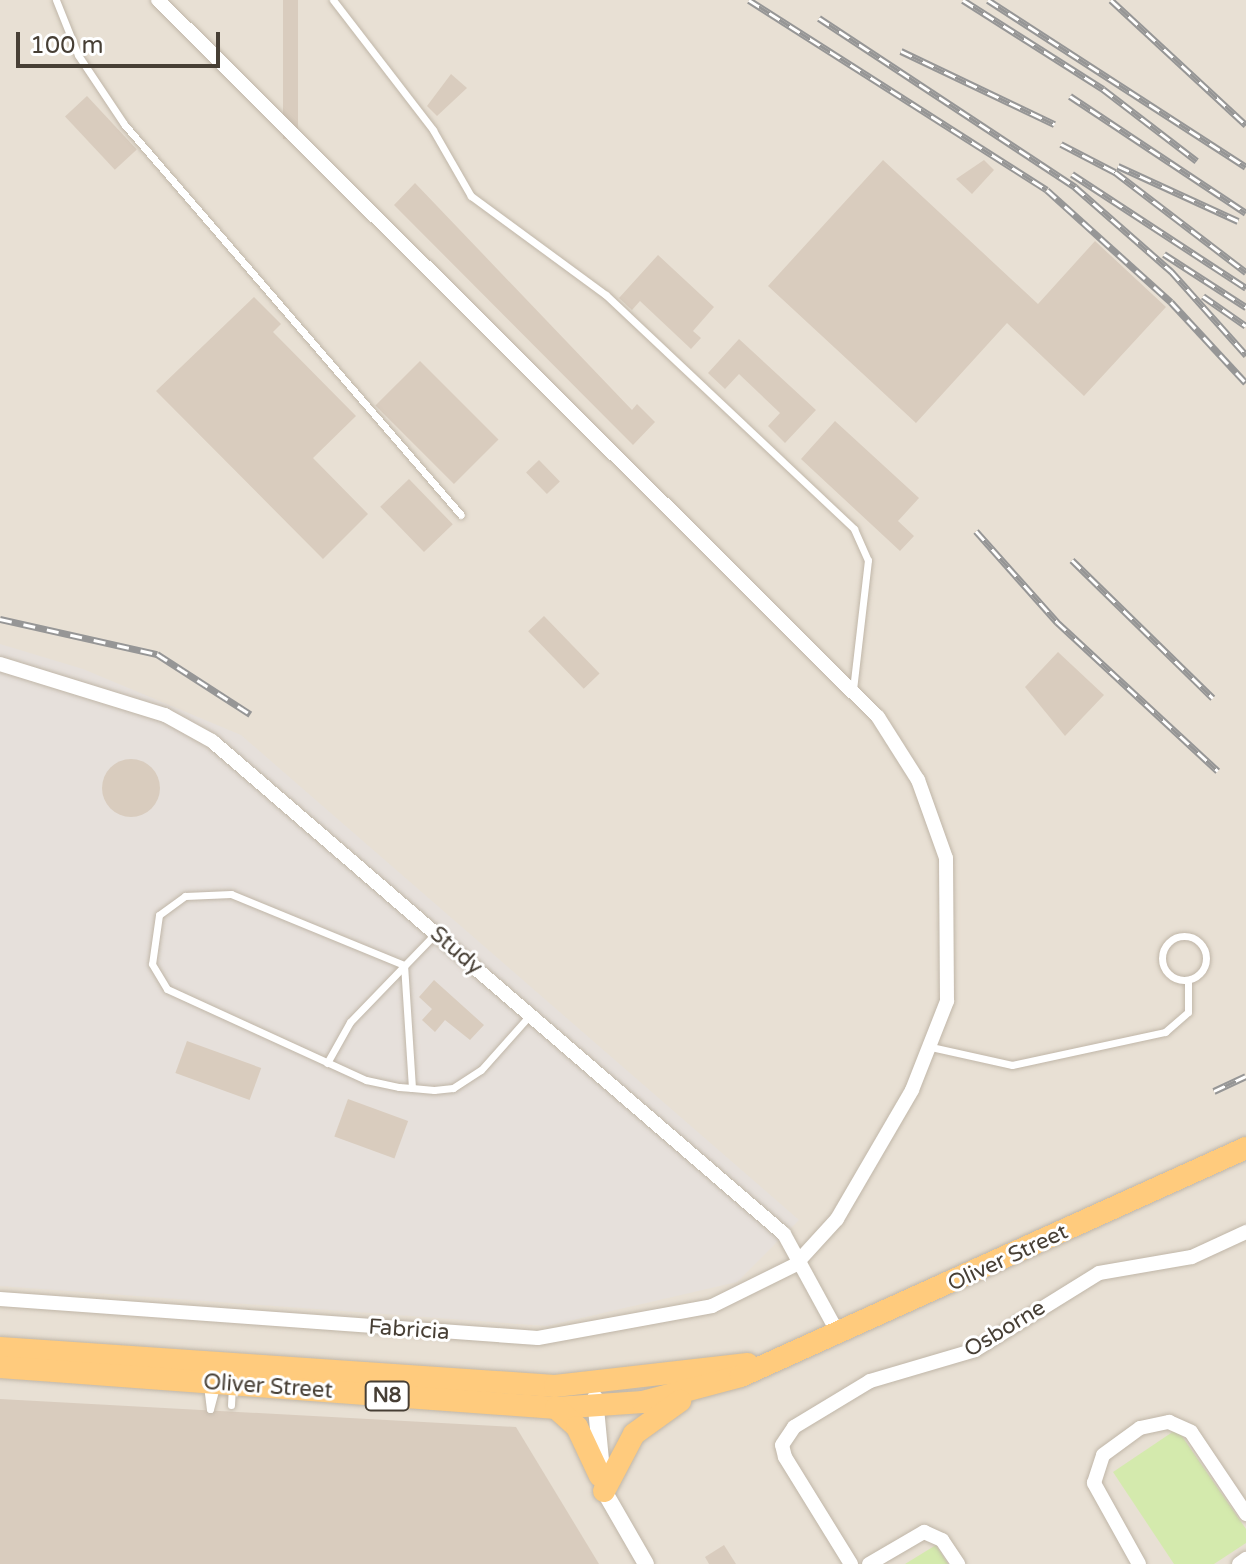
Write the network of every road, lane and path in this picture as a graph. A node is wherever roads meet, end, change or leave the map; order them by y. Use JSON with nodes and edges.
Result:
{"nodes":[{"id":1,"x":56,"y":0,"type":"edge"},
{"id":2,"x":158,"y":0,"type":"edge"},
{"id":3,"x":333,"y":0,"type":"edge"},
{"id":4,"x":461,"y":515,"type":"dead end"},
{"id":5,"x":0,"y":664,"type":"edge"},
{"id":6,"x":853,"y":690,"type":"junction"},
{"id":7,"x":435,"y":933,"type":"junction"},
{"id":8,"x":404,"y":965,"type":"junction"},
{"id":9,"x":1188,"y":980,"type":"junction"},
{"id":10,"x":530,"y":1015,"type":"junction"},
{"id":11,"x":931,"y":1047,"type":"junction"},
{"id":12,"x":327,"y":1063,"type":"junction"},
{"id":13,"x":412,"y":1088,"type":"junction"},
{"id":14,"x":1246,"y":1148,"type":"edge"},
{"id":15,"x":1246,"y":1232,"type":"edge"},
{"id":16,"x":803,"y":1258,"type":"junction"},
{"id":17,"x":0,"y":1299,"type":"edge"},
{"id":18,"x":839,"y":1335,"type":"junction"},
{"id":19,"x":0,"y":1348,"type":"edge"},
{"id":20,"x":768,"y":1362,"type":"junction"},
{"id":21,"x":0,"y":1367,"type":"edge"},
{"id":22,"x":221,"y":1376,"type":"junction"},
{"id":23,"x":695,"y":1392,"type":"junction"},
{"id":24,"x":595,"y":1396,"type":"junction"},
{"id":25,"x":556,"y":1408,"type":"junction"},
{"id":26,"x":602,"y":1483,"type":"junction"},
{"id":27,"x":1246,"y":1514,"type":"edge"},
{"id":28,"x":1246,"y":1559,"type":"edge"},
{"id":29,"x":646,"y":1564,"type":"edge"},
{"id":30,"x":851,"y":1564,"type":"edge"},
{"id":31,"x":869,"y":1564,"type":"edge"},
{"id":32,"x":958,"y":1564,"type":"edge"},
{"id":33,"x":1139,"y":1564,"type":"edge"},
{"id":34,"x":1239,"y":1564,"type":"edge"}],
"edges":[{"from":1,"to":4,"type":"lane"},
{"from":2,"to":6,"type":"street"},
{"from":3,"to":6,"type":"lane"},
{"from":5,"to":7,"type":"street","name":"Study"},
{"from":6,"to":11,"type":"street"},
{"from":7,"to":8,"type":"lane"},
{"from":7,"to":10,"type":"street","name":"Study"},
{"from":8,"to":12,"type":"lane"},
{"from":8,"to":12,"type":"lane"},
{"from":8,"to":13,"type":"lane"},
{"from":9,"to":9,"type":"lane"},
{"from":9,"to":11,"type":"lane"},
{"from":10,"to":13,"type":"lane"},
{"from":10,"to":16,"type":"street","name":"Study"},
{"from":11,"to":16,"type":"street"},
{"from":12,"to":13,"type":"lane"},
{"from":14,"to":18,"type":"highway","name":"Oliver Street","number":"N8"},
{"from":15,"to":30,"type":"street","name":"Osborne"},
{"from":16,"to":17,"type":"street","name":"Fabricia"},
{"from":16,"to":18,"type":"street","name":"Study"},
{"from":18,"to":20,"type":"highway","name":"Oliver Street","number":"N8"},
{"from":19,"to":22,"type":"highway","name":"Oliver Street","number":"N8"},
{"from":20,"to":23,"type":"highway","name":"Oliver Street","number":"N8"},
{"from":20,"to":24,"type":"highway","name":"Oliver Street","number":"N8"},
{"from":21,"to":22,"type":"highway","name":"Oliver Street","number":"N8"},
{"from":22,"to":24,"type":"highway","name":"Oliver Street","number":"N8"},
{"from":22,"to":25,"type":"highway","name":"Oliver Street","number":"N8"},
{"from":23,"to":24,"type":"highway","name":"Oliver Street","number":"N8"},
{"from":23,"to":26,"type":"highway"},
{"from":24,"to":25,"type":"highway","name":"Oliver Street","number":"N8"},
{"from":24,"to":26,"type":"street"},
{"from":25,"to":26,"type":"highway"},
{"from":26,"to":29,"type":"street"},
{"from":27,"to":33,"type":"street"},
{"from":28,"to":34,"type":"street"},
{"from":31,"to":32,"type":"street"}]}
